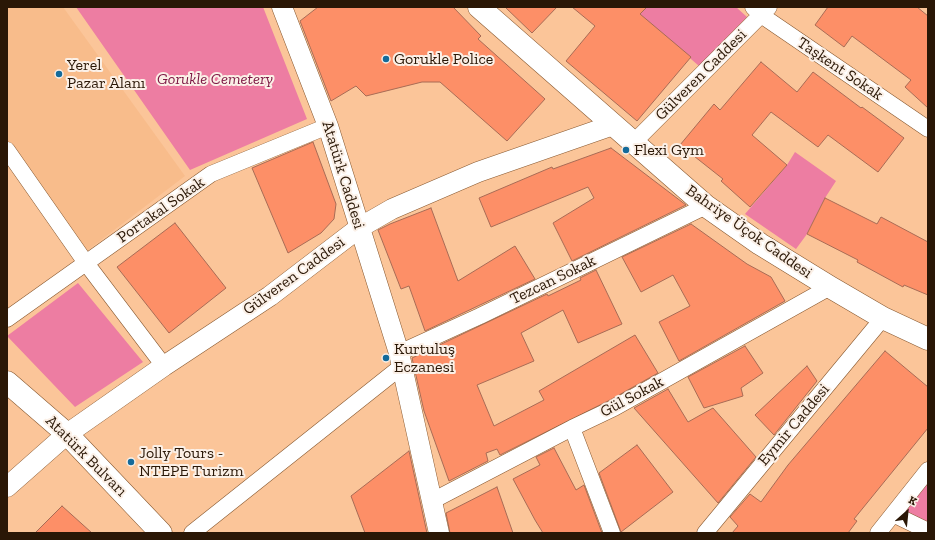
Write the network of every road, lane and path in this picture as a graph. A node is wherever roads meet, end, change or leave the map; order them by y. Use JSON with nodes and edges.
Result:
{"nodes":[{"id":1,"x":282,"y":7,"type":"edge"},
{"id":2,"x":479,"y":7,"type":"edge"},
{"id":3,"x":761,"y":10,"type":"edge"},
{"id":4,"x":613,"y":125,"type":"junction"},
{"id":5,"x":328,"y":126,"type":"junction"},
{"id":6,"x":928,"y":129,"type":"edge"},
{"id":7,"x":633,"y":143,"type":"junction"},
{"id":8,"x":7,"y":150,"type":"edge"},
{"id":9,"x":706,"y":206,"type":"junction"},
{"id":10,"x":359,"y":228,"type":"junction"},
{"id":11,"x":86,"y":263,"type":"junction"},
{"id":12,"x":830,"y":287,"type":"junction"},
{"id":13,"x":883,"y":318,"type":"junction"},
{"id":14,"x":7,"y":319,"type":"edge"},
{"id":15,"x":928,"y":339,"type":"edge"},
{"id":16,"x":401,"y":359,"type":"junction"},
{"id":17,"x":164,"y":366,"type":"junction"},
{"id":18,"x":7,"y":382,"type":"edge"},
{"id":19,"x":7,"y":400,"type":"edge"},
{"id":20,"x":572,"y":428,"type":"junction"},
{"id":21,"x":62,"y":439,"type":"junction"},
{"id":22,"x":928,"y":470,"type":"edge"},
{"id":23,"x":7,"y":487,"type":"edge"},
{"id":24,"x":432,"y":501,"type":"junction"},
{"id":25,"x":893,"y":514,"type":"junction"},
{"id":26,"x":928,"y":531,"type":"edge"},
{"id":27,"x":142,"y":533,"type":"edge"},
{"id":28,"x":161,"y":533,"type":"edge"},
{"id":29,"x":192,"y":533,"type":"edge"},
{"id":30,"x":439,"y":533,"type":"edge"},
{"id":31,"x":612,"y":533,"type":"edge"},
{"id":32,"x":705,"y":533,"type":"edge"},
{"id":33,"x":878,"y":533,"type":"edge"}],
"edges":[{"from":1,"to":5,"type":"street","name":"Atatürk Caddesi"},
{"from":2,"to":4,"type":"main road","name":"Bahriye Üçok Caddesi"},
{"from":3,"to":6,"type":"street","name":"Taşkent Sokak"},
{"from":3,"to":7,"type":"street","name":"Gülveren Caddesi"},
{"from":4,"to":7,"type":"main road","name":"Bahriye Üçok Caddesi"},
{"from":4,"to":10,"type":"street","name":"Gülveren Caddesi"},
{"from":5,"to":10,"type":"street","name":"Atatürk Caddesi"},
{"from":5,"to":11,"type":"street","name":"Portakal Sokak"},
{"from":7,"to":9,"type":"main road","name":"Bahriye Üçok Caddesi"},
{"from":8,"to":11,"type":"street"},
{"from":9,"to":12,"type":"main road","name":"Bahriye Üçok Caddesi"},
{"from":9,"to":16,"type":"street","name":"Tezcan Sokak"},
{"from":10,"to":16,"type":"street","name":"Atatürk Caddesi"},
{"from":10,"to":17,"type":"street","name":"Gülveren Caddesi"},
{"from":11,"to":14,"type":"street","name":"Portakal Sokak"},
{"from":11,"to":17,"type":"street"},
{"from":12,"to":13,"type":"main road","name":"Bahriye Üçok Caddesi"},
{"from":12,"to":20,"type":"street","name":"Gül Sokak"},
{"from":13,"to":15,"type":"main road","name":"Bahriye Üçok Caddesi"},
{"from":13,"to":32,"type":"street","name":"Eymir Caddesi"},
{"from":16,"to":24,"type":"street","name":"Atatürk Caddesi"},
{"from":16,"to":29,"type":"street","name":"Tezcan Sokak"},
{"from":17,"to":21,"type":"street","name":"Gülveren Caddesi"},
{"from":18,"to":21,"type":"main road","name":"Atatürk Bulvarı"},
{"from":19,"to":21,"type":"main road"},
{"from":20,"to":24,"type":"street","name":"Gül Sokak"},
{"from":20,"to":31,"type":"street"},
{"from":21,"to":23,"type":"street","name":"Gülveren Caddesi"},
{"from":21,"to":27,"type":"main road"},
{"from":21,"to":28,"type":"main road","name":"Atatürk Bulvarı"},
{"from":22,"to":25,"type":"street"},
{"from":24,"to":30,"type":"street","name":"Atatürk Caddesi"},
{"from":25,"to":26,"type":"street"},
{"from":25,"to":33,"type":"street"}]}
